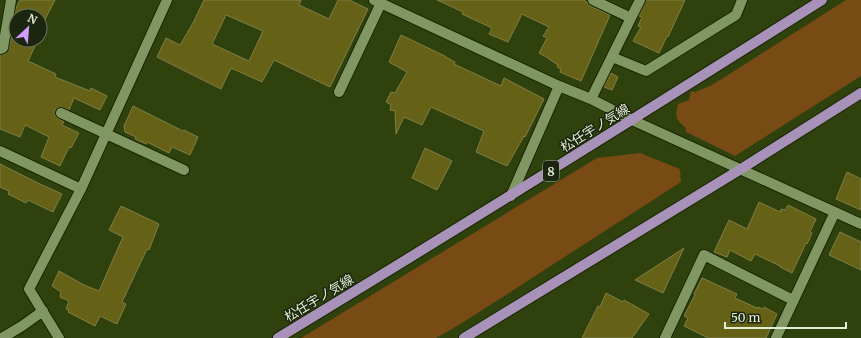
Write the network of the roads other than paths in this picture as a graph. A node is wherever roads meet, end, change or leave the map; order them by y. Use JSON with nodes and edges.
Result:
{"nodes":[{"id":1,"x":11,"y":0,"type":"edge"},
{"id":2,"x":167,"y":0,"type":"edge"},
{"id":3,"x":593,"y":0,"type":"edge"},
{"id":4,"x":640,"y":0,"type":"edge"},
{"id":5,"x":742,"y":0,"type":"edge"},
{"id":6,"x":822,"y":0,"type":"edge"},
{"id":7,"x":378,"y":2,"type":"edge"},
{"id":8,"x":632,"y":18,"type":"junction"},
{"id":9,"x":0,"y":49,"type":"edge"},
{"id":10,"x":612,"y":57,"type":"junction"},
{"id":11,"x":559,"y":86,"type":"junction"},
{"id":12,"x":339,"y":92,"type":"dead end"},
{"id":13,"x":861,"y":93,"type":"edge"},
{"id":14,"x":591,"y":99,"type":"junction"},
{"id":15,"x":61,"y":113,"type":"dead end"},
{"id":16,"x":632,"y":120,"type":"junction"},
{"id":17,"x":106,"y":135,"type":"junction"},
{"id":18,"x":0,"y":151,"type":"edge"},
{"id":19,"x":741,"y":169,"type":"junction"},
{"id":20,"x":184,"y":170,"type":"dead end"},
{"id":21,"x":81,"y":189,"type":"junction"},
{"id":22,"x":510,"y":196,"type":"junction"},
{"id":23,"x":835,"y":212,"type":"junction"},
{"id":24,"x":861,"y":224,"type":"edge"},
{"id":25,"x":793,"y":300,"type":"junction"},
{"id":26,"x":43,"y":311,"type":"junction"},
{"id":27,"x":2,"y":338,"type":"edge"},
{"id":28,"x":59,"y":338,"type":"edge"},
{"id":29,"x":278,"y":338,"type":"edge"},
{"id":30,"x":464,"y":338,"type":"edge"},
{"id":31,"x":665,"y":338,"type":"edge"},
{"id":32,"x":776,"y":338,"type":"edge"}],
"edges":[{"from":1,"to":9,"type":"street"},
{"from":2,"to":17,"type":"street"},
{"from":3,"to":8,"type":"street"},
{"from":4,"to":8,"type":"street"},
{"from":5,"to":10,"type":"street"},
{"from":6,"to":16,"type":"main road","name":"松任宇ノ気線","number":"8"},
{"from":7,"to":11,"type":"street"},
{"from":7,"to":12,"type":"street"},
{"from":8,"to":10,"type":"street"},
{"from":10,"to":14,"type":"street"},
{"from":11,"to":14,"type":"street"},
{"from":11,"to":22,"type":"street"},
{"from":13,"to":19,"type":"main road"},
{"from":14,"to":16,"type":"street"},
{"from":15,"to":17,"type":"street"},
{"from":16,"to":19,"type":"street"},
{"from":16,"to":22,"type":"main road","name":"松任宇ノ気線","number":"8"},
{"from":17,"to":20,"type":"street"},
{"from":17,"to":21,"type":"street"},
{"from":18,"to":21,"type":"street"},
{"from":19,"to":23,"type":"street"},
{"from":19,"to":30,"type":"main road"},
{"from":21,"to":26,"type":"street"},
{"from":22,"to":29,"type":"main road","name":"松任宇ノ気線","number":"8"},
{"from":23,"to":24,"type":"street"},
{"from":23,"to":25,"type":"street"},
{"from":25,"to":31,"type":"street"},
{"from":25,"to":32,"type":"street"},
{"from":26,"to":27,"type":"street"},
{"from":26,"to":28,"type":"street"}]}
